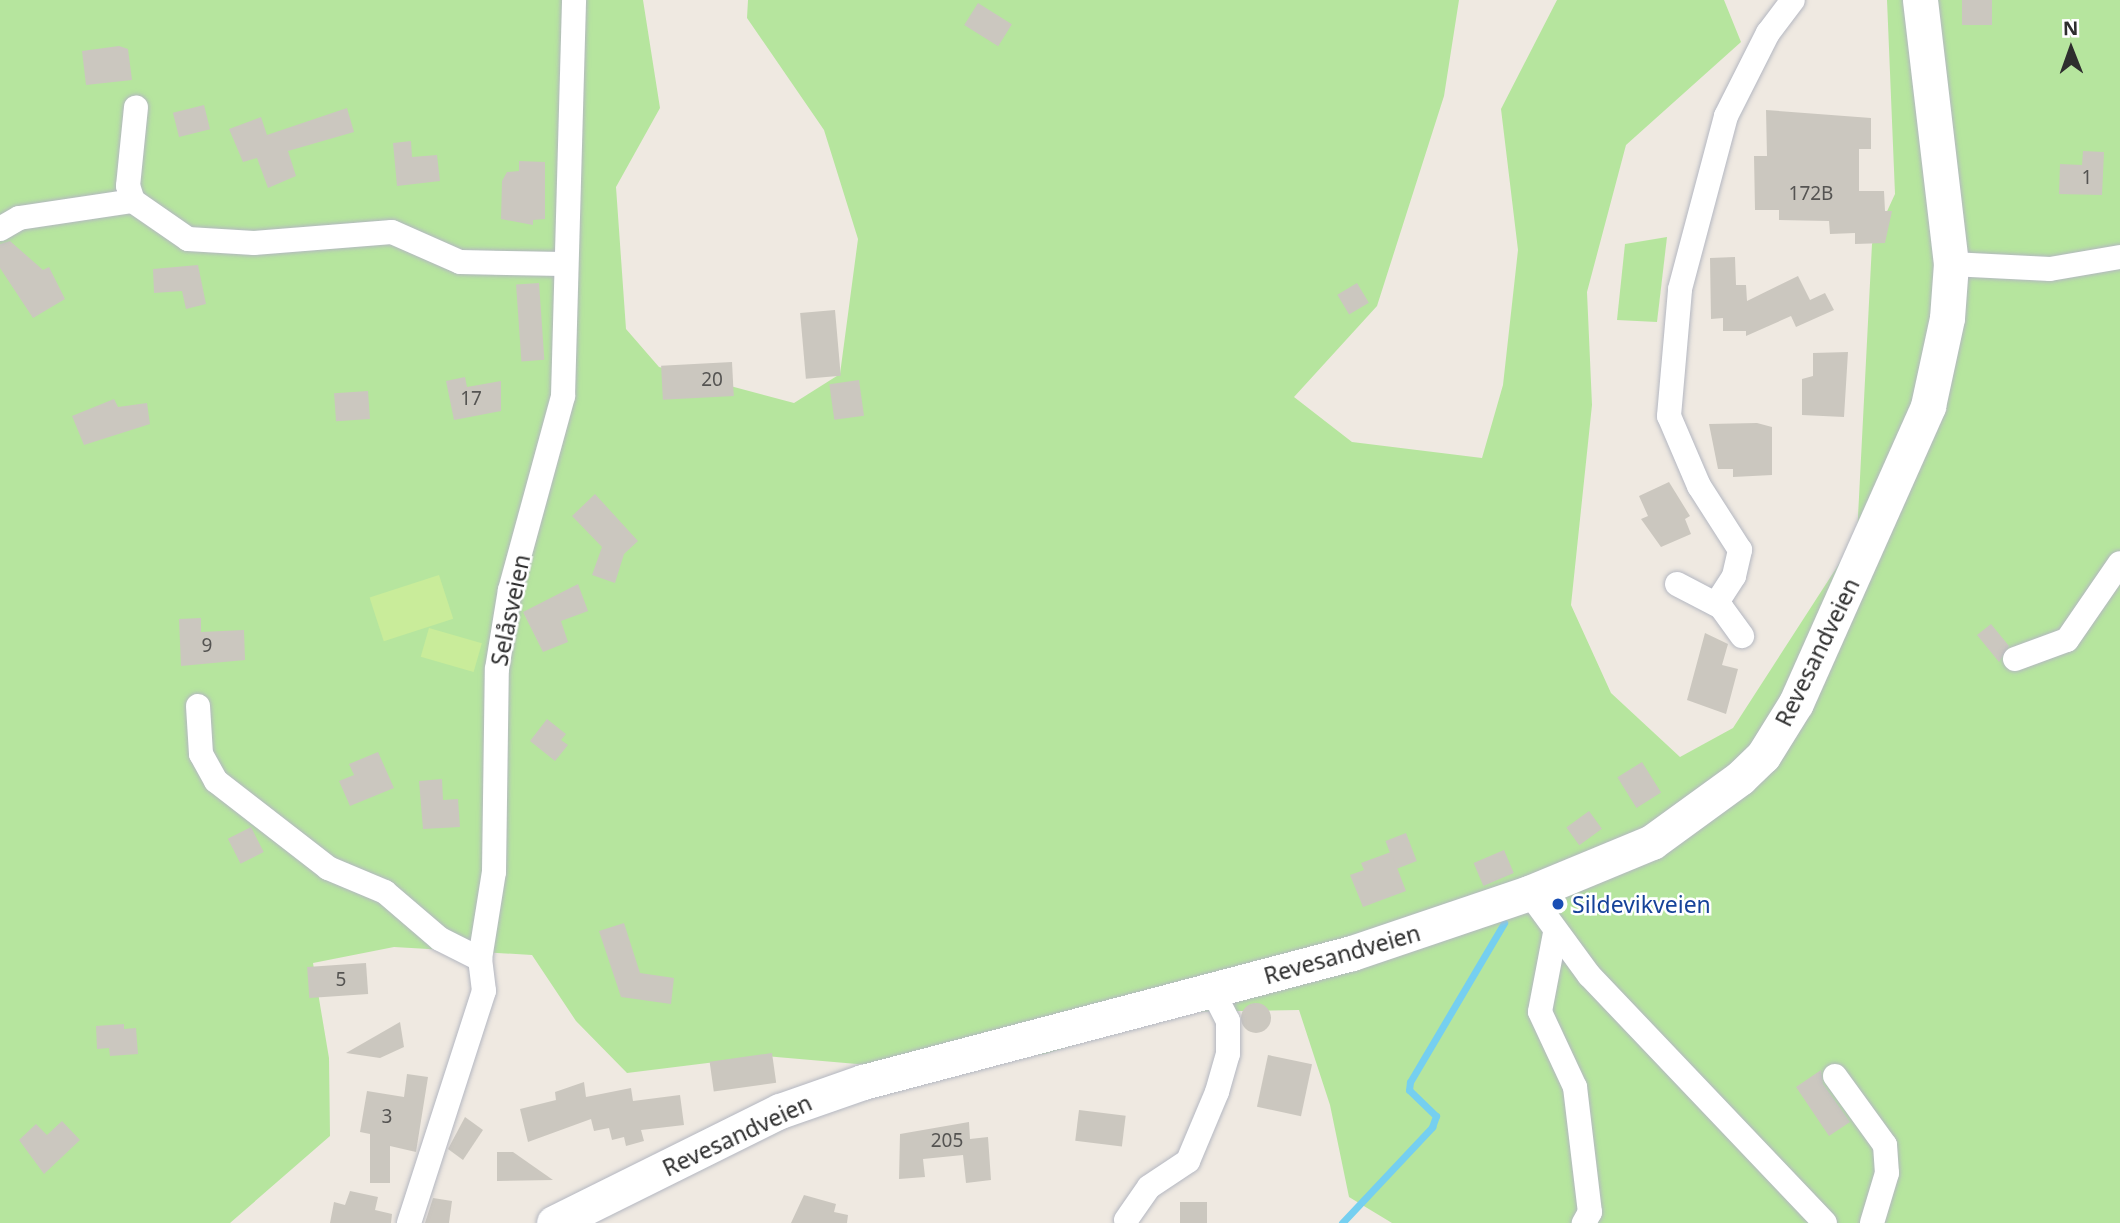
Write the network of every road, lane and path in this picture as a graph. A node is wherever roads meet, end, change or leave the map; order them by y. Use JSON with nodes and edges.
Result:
{"nodes":[{"id":1,"x":574,"y":0,"type":"edge"},
{"id":2,"x":1793,"y":0,"type":"edge"},
{"id":3,"x":1920,"y":0,"type":"edge"},
{"id":4,"x":136,"y":107,"type":"dead end"},
{"id":5,"x":133,"y":201,"type":"junction"},
{"id":6,"x":0,"y":229,"type":"edge"},
{"id":7,"x":2120,"y":257,"type":"edge"},
{"id":8,"x":563,"y":264,"type":"junction"},
{"id":9,"x":1951,"y":264,"type":"junction"},
{"id":10,"x":2120,"y":563,"type":"edge"},
{"id":11,"x":1676,"y":584,"type":"dead end"},
{"id":12,"x":1716,"y":604,"type":"junction"},
{"id":13,"x":1742,"y":636,"type":"dead end"},
{"id":14,"x":2015,"y":659,"type":"dead end"},
{"id":15,"x":198,"y":706,"type":"dead end"},
{"id":16,"x":1529,"y":893,"type":"junction"},
{"id":17,"x":1555,"y":933,"type":"junction"},
{"id":18,"x":480,"y":960,"type":"junction"},
{"id":19,"x":1212,"y":989,"type":"junction"},
{"id":20,"x":1835,"y":1076,"type":"dead end"},
{"id":21,"x":1126,"y":1220,"type":"dead end"},
{"id":22,"x":409,"y":1223,"type":"edge"},
{"id":23,"x":554,"y":1223,"type":"edge"},
{"id":24,"x":1584,"y":1223,"type":"edge"},
{"id":25,"x":1825,"y":1223,"type":"edge"},
{"id":26,"x":1872,"y":1223,"type":"edge"}],
"edges":[{"from":1,"to":8,"type":"street","name":"Selåsveien"},
{"from":2,"to":12,"type":"street"},
{"from":3,"to":9,"type":"main road","name":"Revesandveien"},
{"from":4,"to":5,"type":"street"},
{"from":5,"to":6,"type":"street"},
{"from":5,"to":8,"type":"street"},
{"from":7,"to":9,"type":"street"},
{"from":8,"to":18,"type":"street","name":"Selåsveien"},
{"from":9,"to":16,"type":"main road","name":"Revesandveien"},
{"from":10,"to":14,"type":"street"},
{"from":11,"to":12,"type":"street"},
{"from":12,"to":13,"type":"street"},
{"from":15,"to":18,"type":"street"},
{"from":16,"to":17,"type":"street"},
{"from":16,"to":19,"type":"main road","name":"Revesandveien"},
{"from":17,"to":24,"type":"street"},
{"from":17,"to":25,"type":"street"},
{"from":18,"to":22,"type":"street","name":"Selåsveien"},
{"from":19,"to":21,"type":"street"},
{"from":19,"to":23,"type":"main road","name":"Revesandveien"},
{"from":20,"to":26,"type":"street"}]}
